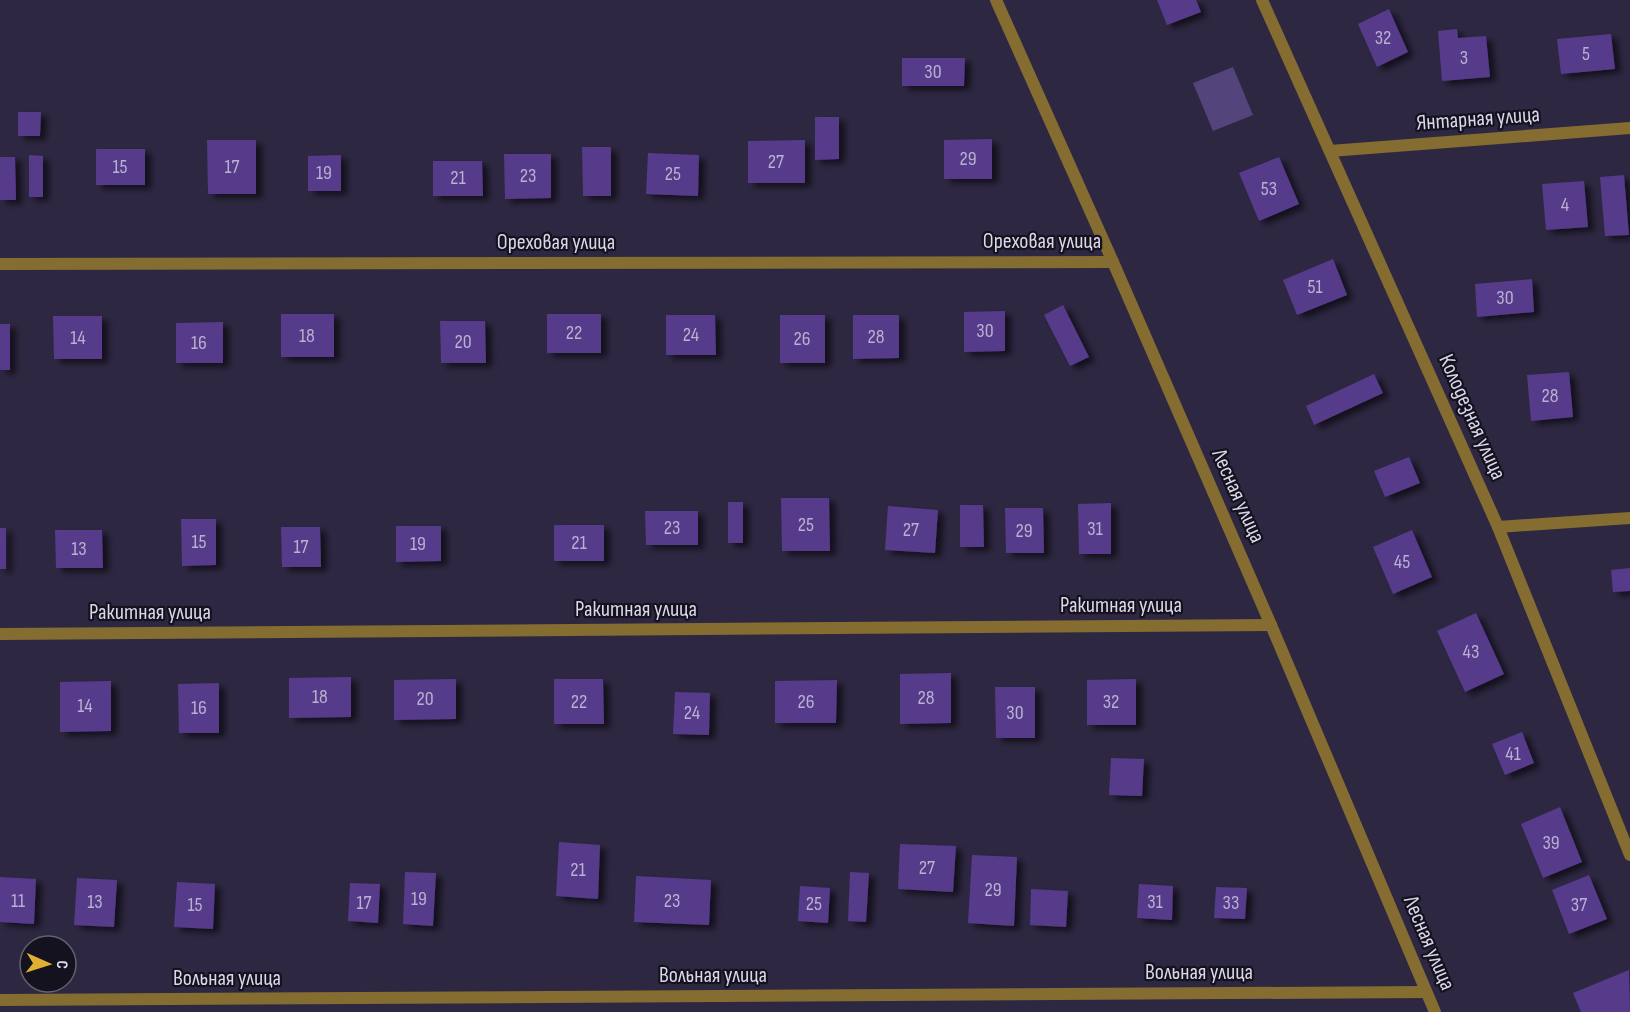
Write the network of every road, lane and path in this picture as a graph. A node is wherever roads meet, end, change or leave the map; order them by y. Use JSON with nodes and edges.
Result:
{"nodes":[{"id":1,"x":996,"y":0,"type":"edge"},
{"id":2,"x":1262,"y":0,"type":"edge"},
{"id":3,"x":1630,"y":128,"type":"edge"},
{"id":4,"x":1330,"y":152,"type":"junction"},
{"id":5,"x":1113,"y":262,"type":"junction"},
{"id":6,"x":0,"y":264,"type":"edge"},
{"id":7,"x":1630,"y":518,"type":"edge"},
{"id":8,"x":1498,"y":527,"type":"junction"},
{"id":9,"x":1271,"y":625,"type":"junction"},
{"id":10,"x":0,"y":634,"type":"edge"},
{"id":11,"x":1630,"y":855,"type":"edge"},
{"id":12,"x":1426,"y":992,"type":"junction"},
{"id":13,"x":0,"y":1000,"type":"edge"},
{"id":14,"x":1436,"y":1012,"type":"edge"}],
"edges":[{"from":1,"to":5,"type":"street","name":"Лесная улица"},
{"from":2,"to":4,"type":"street","name":"Колодезная улица"},
{"from":3,"to":4,"type":"street","name":"Янтарная улица"},
{"from":4,"to":8,"type":"street","name":"Колодезная улица"},
{"from":5,"to":6,"type":"street","name":"Ореховая улица"},
{"from":5,"to":9,"type":"street","name":"Лесная улица"},
{"from":7,"to":8,"type":"street"},
{"from":8,"to":11,"type":"street","name":"Колодезная улица"},
{"from":9,"to":10,"type":"street","name":"Ракитная улица"},
{"from":9,"to":12,"type":"street","name":"Лесная улица"},
{"from":12,"to":13,"type":"street","name":"Вольная улица"},
{"from":12,"to":14,"type":"street","name":"Лесная улица"}]}
